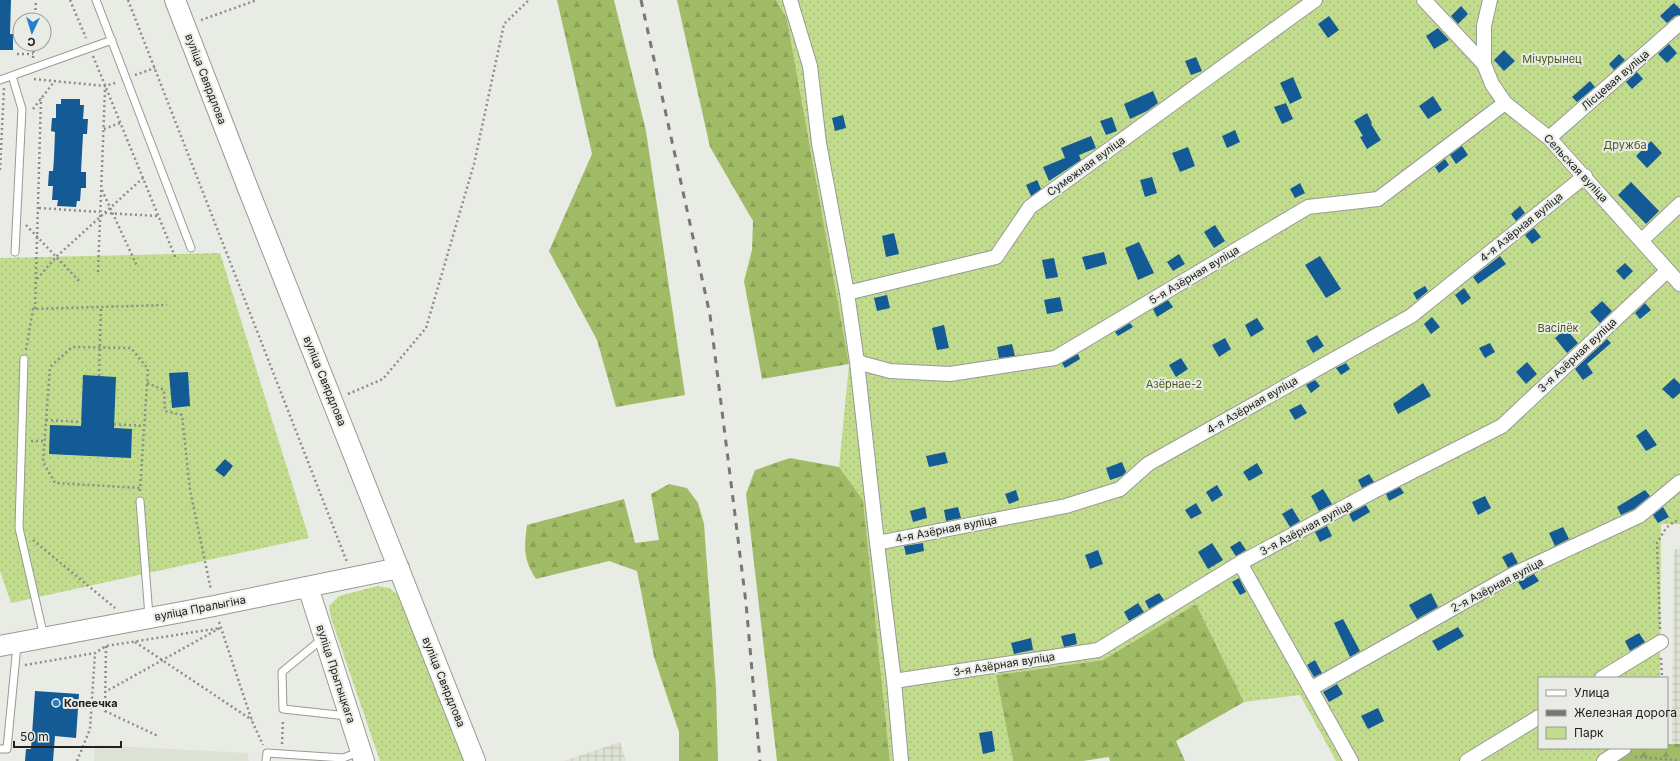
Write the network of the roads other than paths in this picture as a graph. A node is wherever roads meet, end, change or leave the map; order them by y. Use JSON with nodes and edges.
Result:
{"nodes":[{"id":1,"x":96,"y":0,"type":"edge"},
{"id":2,"x":175,"y":0,"type":"edge"},
{"id":3,"x":790,"y":0,"type":"edge"},
{"id":4,"x":1315,"y":0,"type":"edge"},
{"id":5,"x":1424,"y":0,"type":"edge"},
{"id":6,"x":1490,"y":0,"type":"edge"},
{"id":7,"x":1680,"y":23,"type":"edge"},
{"id":8,"x":112,"y":40,"type":"junction"},
{"id":9,"x":1484,"y":64,"type":"junction"},
{"id":10,"x":5,"y":78,"type":"edge"},
{"id":11,"x":1505,"y":103,"type":"junction"},
{"id":12,"x":1549,"y":138,"type":"junction"},
{"id":13,"x":1585,"y":176,"type":"junction"},
{"id":14,"x":1680,"y":204,"type":"edge"},
{"id":15,"x":1642,"y":240,"type":"junction"},
{"id":16,"x":191,"y":248,"type":"dead end"},
{"id":17,"x":15,"y":252,"type":"dead end"},
{"id":18,"x":1667,"y":271,"type":"junction"},
{"id":19,"x":1680,"y":284,"type":"edge"},
{"id":20,"x":847,"y":293,"type":"junction"},
{"id":21,"x":24,"y":359,"type":"road end"},
{"id":22,"x":858,"y":362,"type":"junction"},
{"id":23,"x":1680,"y":482,"type":"edge"},
{"id":24,"x":140,"y":501,"type":"road end"},
{"id":25,"x":877,"y":543,"type":"junction"},
{"id":26,"x":1240,"y":563,"type":"junction"},
{"id":27,"x":399,"y":568,"type":"junction"},
{"id":28,"x":308,"y":587,"type":"junction"},
{"id":29,"x":140,"y":620,"type":"junction"},
{"id":30,"x":44,"y":637,"type":"junction"},
{"id":31,"x":324,"y":638,"type":"junction"},
{"id":32,"x":1661,"y":642,"type":"road end"},
{"id":33,"x":9,"y":644,"type":"edge"},
{"id":34,"x":1604,"y":677,"type":"edge"},
{"id":35,"x":894,"y":681,"type":"junction"},
{"id":36,"x":1312,"y":688,"type":"junction"},
{"id":37,"x":350,"y":716,"type":"junction"},
{"id":38,"x":1538,"y":718,"type":"edge"},
{"id":39,"x":0,"y":749,"type":"edge"},
{"id":40,"x":1622,"y":749,"type":"edge"},
{"id":41,"x":363,"y":756,"type":"edge"},
{"id":42,"x":1608,"y":758,"type":"edge"},
{"id":43,"x":266,"y":761,"type":"edge"},
{"id":44,"x":475,"y":761,"type":"edge"},
{"id":45,"x":902,"y":761,"type":"edge"},
{"id":46,"x":1351,"y":761,"type":"edge"},
{"id":47,"x":1468,"y":761,"type":"edge"}],
"edges":[{"from":1,"to":8,"type":"lane"},
{"from":2,"to":27,"type":"main road","name":"вуліца Свярдлова"},
{"from":3,"to":20,"type":"street"},
{"from":4,"to":20,"type":"street","name":"Сумежная вуліца"},
{"from":5,"to":9,"type":"street","name":"Сельская вуліца"},
{"from":6,"to":9,"type":"street"},
{"from":7,"to":12,"type":"street","name":"Лісцевая вуліца"},
{"from":8,"to":10,"type":"lane"},
{"from":8,"to":16,"type":"lane"},
{"from":9,"to":11,"type":"street","name":"Сельская вуліца"},
{"from":10,"to":17,"type":"lane"},
{"from":11,"to":12,"type":"street","name":"Сельская вуліца"},
{"from":11,"to":22,"type":"street","name":"5-я Азёрная вуліца"},
{"from":12,"to":13,"type":"street","name":"Сельская вуліца"},
{"from":13,"to":15,"type":"street","name":"Сельская вуліца"},
{"from":13,"to":25,"type":"street","name":"4-я Азёрная вуліца"},
{"from":14,"to":15,"type":"street"},
{"from":15,"to":18,"type":"street","name":"Сельская вуліца"},
{"from":18,"to":19,"type":"street","name":"Сельская вуліца"},
{"from":18,"to":26,"type":"street","name":"3-я Азёрная вуліца"},
{"from":20,"to":22,"type":"street"},
{"from":21,"to":30,"type":"lane"},
{"from":22,"to":25,"type":"street"},
{"from":23,"to":36,"type":"street","name":"2-я Азёрная вуліца"},
{"from":24,"to":29,"type":"lane"},
{"from":25,"to":35,"type":"street"},
{"from":26,"to":35,"type":"street","name":"3-я Азёрная вуліца"},
{"from":26,"to":36,"type":"street"},
{"from":27,"to":28,"type":"main road","name":"вуліца Пралыгіна"},
{"from":27,"to":44,"type":"main road","name":"вуліца Свярдлова"},
{"from":28,"to":29,"type":"main road","name":"вуліца Пралыгіна"},
{"from":28,"to":31,"type":"main road","name":"вуліца Прытыцкага"},
{"from":29,"to":30,"type":"main road","name":"вуліца Пралыгіна"},
{"from":30,"to":33,"type":"main road","name":"вуліца Пралыгіна"},
{"from":31,"to":37,"type":"main road","name":"вуліца Прытыцкага"},
{"from":31,"to":37,"type":"lane"},
{"from":32,"to":34,"type":"street"},
{"from":33,"to":39,"type":"lane"},
{"from":35,"to":45,"type":"street"},
{"from":36,"to":46,"type":"street"},
{"from":37,"to":41,"type":"main road","name":"вуліца Прытыцкага"},
{"from":38,"to":47,"type":"street"},
{"from":40,"to":42,"type":"street"},
{"from":41,"to":43,"type":"lane"}]}
